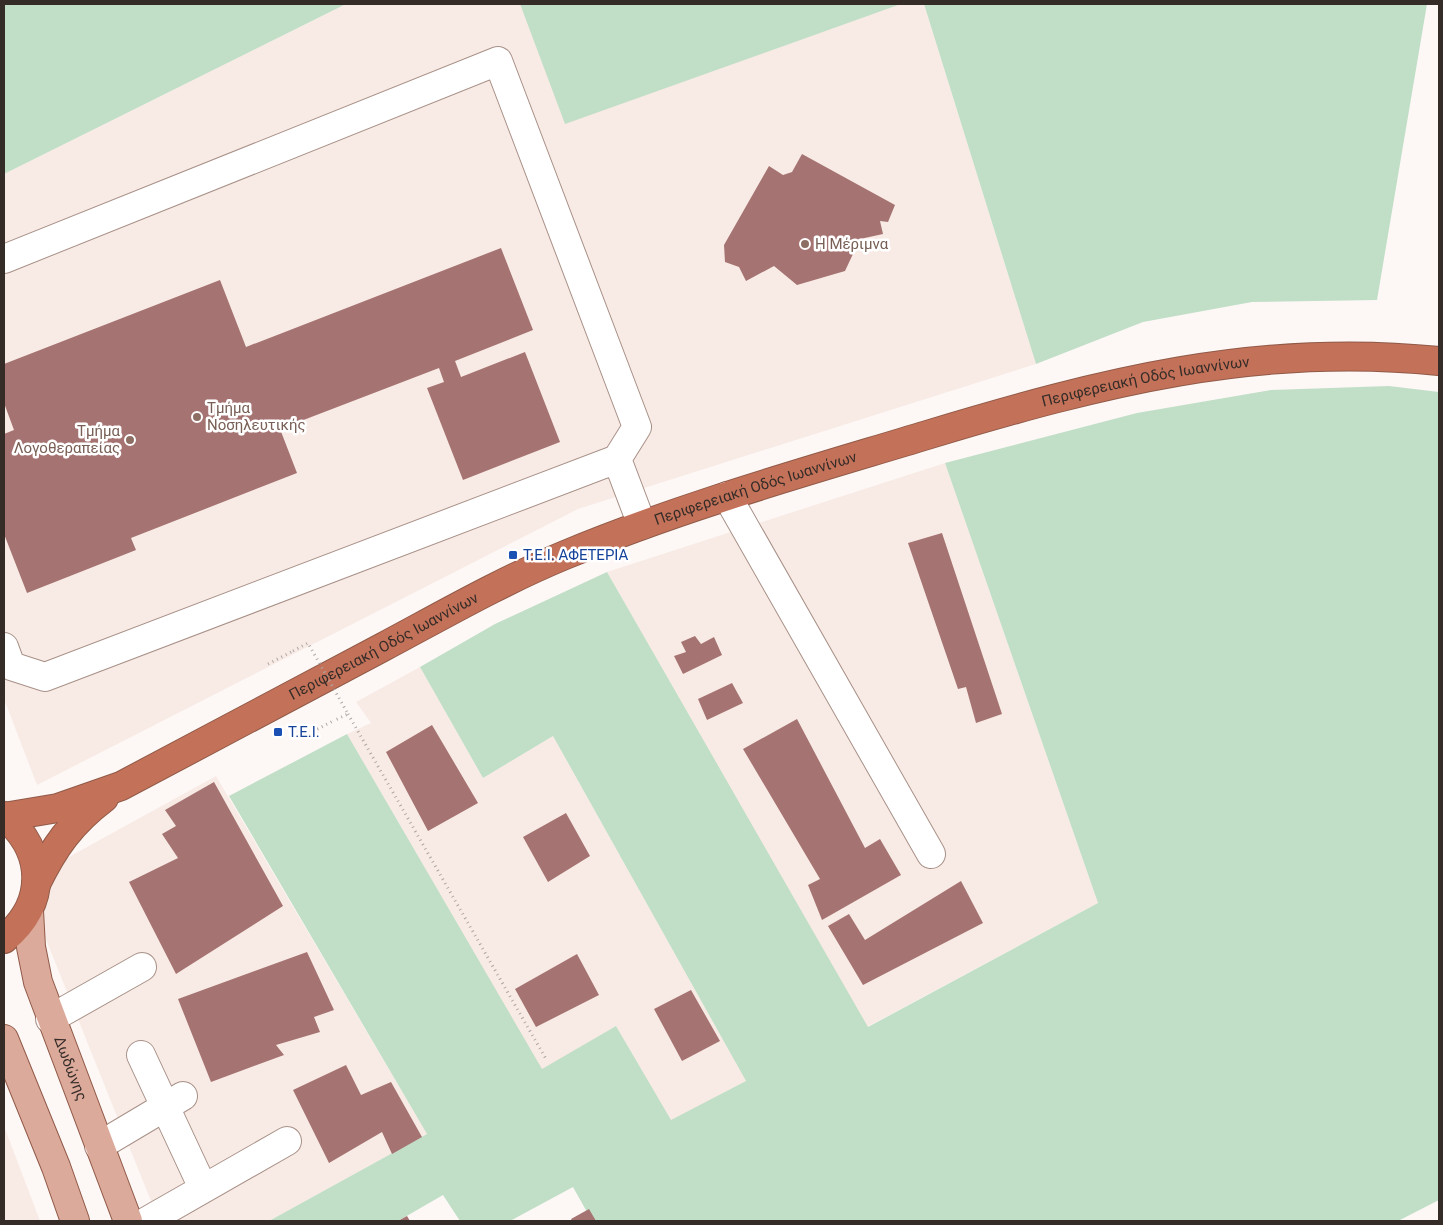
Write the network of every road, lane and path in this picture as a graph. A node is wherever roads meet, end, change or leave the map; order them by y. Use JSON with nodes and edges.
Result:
{"nodes":[{"id":1,"x":4,"y":259,"type":"edge"},
{"id":2,"x":1439,"y":361,"type":"edge"},
{"id":3,"x":617,"y":459,"type":"junction"},
{"id":4,"x":727,"y":496,"type":"junction"},
{"id":5,"x":642,"y":525,"type":"junction"},
{"id":6,"x":4,"y":647,"type":"edge"},
{"id":7,"x":268,"y":664,"type":"dead end"},
{"id":8,"x":348,"y":714,"type":"junction"},
{"id":9,"x":304,"y":736,"type":"dead end"},
{"id":10,"x":121,"y":786,"type":"junction"},
{"id":11,"x":4,"y":817,"type":"edge"},
{"id":12,"x":931,"y":854,"type":"dead end"},
{"id":13,"x":36,"y":884,"type":"junction"},
{"id":14,"x":29,"y":911,"type":"junction"},
{"id":15,"x":4,"y":939,"type":"edge"},
{"id":16,"x":142,"y":967,"type":"dead end"},
{"id":17,"x":50,"y":1019,"type":"junction"},
{"id":18,"x":4,"y":1039,"type":"edge"},
{"id":19,"x":142,"y":1055,"type":"dead end"},
{"id":20,"x":546,"y":1059,"type":"dead end"},
{"id":21,"x":174,"y":1101,"type":"junction"},
{"id":22,"x":286,"y":1141,"type":"dead end"},
{"id":23,"x":100,"y":1146,"type":"junction"},
{"id":24,"x":203,"y":1188,"type":"junction"},
{"id":25,"x":75,"y":1221,"type":"edge"},
{"id":26,"x":128,"y":1221,"type":"edge"},
{"id":27,"x":146,"y":1221,"type":"edge"}],
"edges":[{"from":1,"to":3,"type":"lane"},
{"from":2,"to":4,"type":"highway","name":"Περιφερειακή Οδός Ιωαννίνων"},
{"from":3,"to":5,"type":"lane"},
{"from":3,"to":6,"type":"lane"},
{"from":4,"to":5,"type":"highway","name":"Περιφερειακή Οδός Ιωαννίνων"},
{"from":4,"to":12,"type":"lane"},
{"from":5,"to":10,"type":"highway","name":"Περιφερειακή Οδός Ιωαννίνων"},
{"from":7,"to":8,"type":"path","bridge":true},
{"from":8,"to":9,"type":"path","bridge":true},
{"from":8,"to":20,"type":"path"},
{"from":10,"to":11,"type":"highway","name":"Περιφερειακή Οδός Ιωαννίνων"},
{"from":10,"to":13,"type":"highway","name":"Περιφερειακή Οδός Ιωαννίνων"},
{"from":11,"to":13,"type":"highway"},
{"from":13,"to":14,"type":"highway"},
{"from":14,"to":15,"type":"highway"},
{"from":14,"to":17,"type":"main road","name":"Δωδώνης"},
{"from":16,"to":17,"type":"lane"},
{"from":17,"to":23,"type":"main road","name":"Δωδώνης"},
{"from":18,"to":25,"type":"main road"},
{"from":19,"to":21,"type":"lane"},
{"from":21,"to":23,"type":"lane"},
{"from":21,"to":24,"type":"lane"},
{"from":22,"to":24,"type":"lane"},
{"from":23,"to":26,"type":"main road","name":"Δωδώνης"},
{"from":24,"to":27,"type":"lane"}]}
